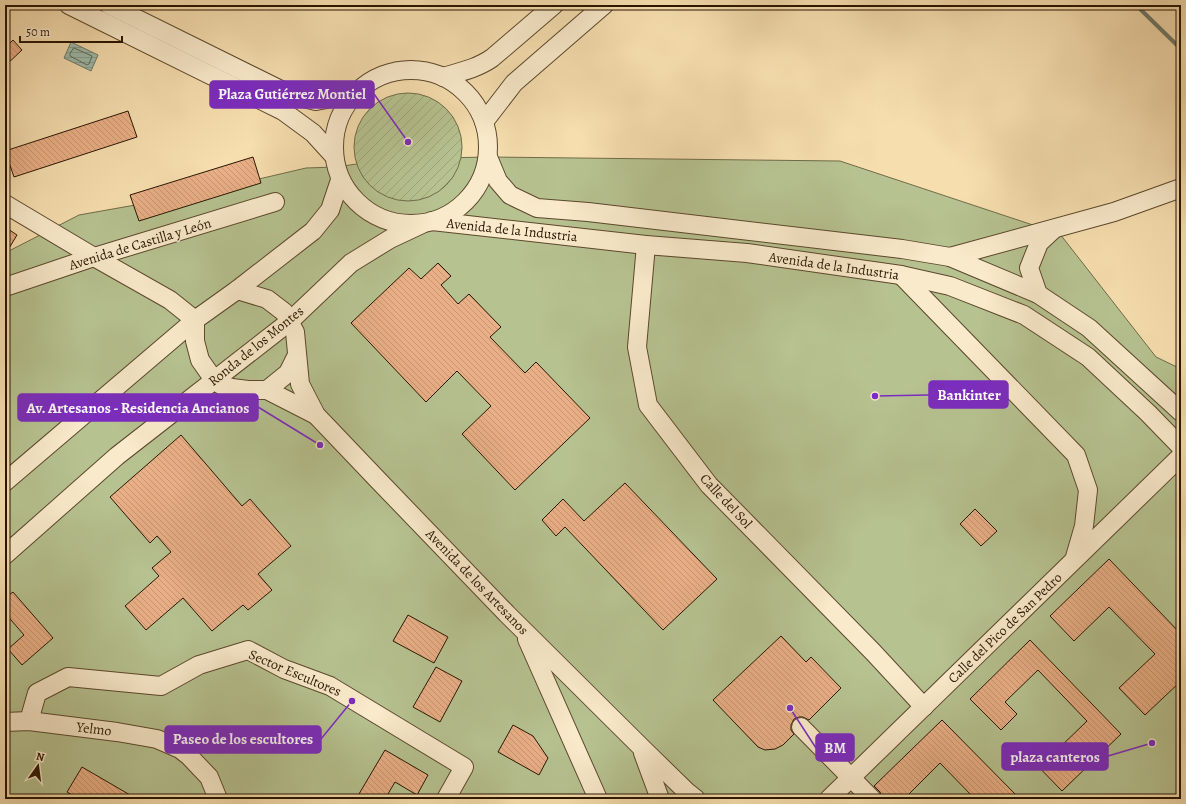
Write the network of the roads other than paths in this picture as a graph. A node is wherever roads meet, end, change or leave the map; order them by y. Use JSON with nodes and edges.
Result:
{"nodes":[{"id":1,"x":69,"y":5,"type":"edge"},
{"id":2,"x":109,"y":5,"type":"edge"},
{"id":3,"x":554,"y":5,"type":"edge"},
{"id":4,"x":604,"y":5,"type":"edge"},
{"id":5,"x":443,"y":77,"type":"junction"},
{"id":6,"x":354,"y":94,"type":"junction"},
{"id":7,"x":484,"y":122,"type":"junction"},
{"id":8,"x":334,"y":155,"type":"junction"},
{"id":9,"x":488,"y":157,"type":"junction"},
{"id":10,"x":340,"y":180,"type":"junction"},
{"id":11,"x":1181,"y":188,"type":"edge"},
{"id":12,"x":275,"y":202,"type":"dead end"},
{"id":13,"x":5,"y":204,"type":"edge"},
{"id":14,"x":427,"y":223,"type":"junction"},
{"id":15,"x":1054,"y":229,"type":"junction"},
{"id":16,"x":646,"y":245,"type":"junction"},
{"id":17,"x":94,"y":257,"type":"junction"},
{"id":18,"x":950,"y":258,"type":"junction"},
{"id":19,"x":901,"y":275,"type":"junction"},
{"id":20,"x":5,"y":287,"type":"edge"},
{"id":21,"x":237,"y":290,"type":"junction"},
{"id":22,"x":1038,"y":294,"type":"junction"},
{"id":23,"x":195,"y":320,"type":"junction"},
{"id":24,"x":289,"y":322,"type":"junction"},
{"id":25,"x":297,"y":355,"type":"junction"},
{"id":26,"x":214,"y":380,"type":"junction"},
{"id":27,"x":267,"y":390,"type":"junction"},
{"id":28,"x":1181,"y":412,"type":"edge"},
{"id":29,"x":316,"y":415,"type":"junction"},
{"id":30,"x":1181,"y":447,"type":"edge"},
{"id":31,"x":1181,"y":456,"type":"edge"},
{"id":32,"x":5,"y":482,"type":"edge"},
{"id":33,"x":5,"y":555,"type":"edge"},
{"id":34,"x":1074,"y":560,"type":"junction"},
{"id":35,"x":522,"y":629,"type":"junction"},
{"id":36,"x":924,"y":707,"type":"junction"},
{"id":37,"x":28,"y":721,"type":"junction"},
{"id":38,"x":5,"y":722,"type":"edge"},
{"id":39,"x":801,"y":727,"type":"dead end"},
{"id":40,"x":640,"y":746,"type":"junction"},
{"id":41,"x":851,"y":778,"type":"junction"},
{"id":42,"x":218,"y":799,"type":"edge"},
{"id":43,"x":446,"y":799,"type":"edge"},
{"id":44,"x":598,"y":799,"type":"edge"},
{"id":45,"x":660,"y":799,"type":"edge"},
{"id":46,"x":696,"y":799,"type":"edge"},
{"id":47,"x":829,"y":799,"type":"edge"},
{"id":48,"x":872,"y":799,"type":"edge"}],
"edges":[{"from":1,"to":8,"type":"street"},
{"from":2,"to":6,"type":"street"},
{"from":3,"to":5,"type":"street"},
{"from":4,"to":7,"type":"street"},
{"from":5,"to":6,"type":"street"},
{"from":5,"to":7,"type":"street"},
{"from":6,"to":8,"type":"street"},
{"from":7,"to":9,"type":"street"},
{"from":8,"to":10,"type":"street"},
{"from":9,"to":14,"type":"street","name":"Ronda de los Montes"},
{"from":9,"to":18,"type":"street","name":"Avenida de la Industria"},
{"from":10,"to":14,"type":"street","name":"Avenida de la Industria"},
{"from":10,"to":21,"type":"street"},
{"from":11,"to":15,"type":"street"},
{"from":12,"to":17,"type":"street","name":"Avenida de Castilla y León"},
{"from":13,"to":17,"type":"street"},
{"from":14,"to":16,"type":"street","name":"Avenida de la Industria"},
{"from":14,"to":24,"type":"street","name":"Ronda de los Montes"},
{"from":15,"to":18,"type":"street"},
{"from":15,"to":22,"type":"street"},
{"from":16,"to":19,"type":"street","name":"Avenida de la Industria"},
{"from":16,"to":36,"type":"street","name":"Calle del Sol"},
{"from":17,"to":20,"type":"street","name":"Avenida de Castilla y León"},
{"from":17,"to":23,"type":"street"},
{"from":18,"to":22,"type":"street","name":"Avenida de la Industria"},
{"from":19,"to":30,"type":"street","name":"Avenida de la Industria"},
{"from":19,"to":34,"type":"street"},
{"from":21,"to":23,"type":"street"},
{"from":21,"to":24,"type":"street","name":"Avenida de los Artesanos"},
{"from":22,"to":28,"type":"street","name":"Avenida de la Industria"},
{"from":23,"to":26,"type":"street"},
{"from":23,"to":32,"type":"street"},
{"from":24,"to":25,"type":"street","name":"Avenida de los Artesanos"},
{"from":24,"to":26,"type":"street","name":"Ronda de los Montes"},
{"from":25,"to":27,"type":"street"},
{"from":25,"to":29,"type":"street","name":"Avenida de los Artesanos"},
{"from":26,"to":27,"type":"street"},
{"from":26,"to":33,"type":"street","name":"Ronda de los Montes"},
{"from":27,"to":29,"type":"street","name":"Avenida de los Artesanos"},
{"from":29,"to":35,"type":"street","name":"Avenida de los Artesanos"},
{"from":31,"to":34,"type":"street","name":"Calle del Pico de San Pedro"},
{"from":34,"to":36,"type":"street","name":"Calle del Pico de San Pedro"},
{"from":35,"to":40,"type":"street","name":"Avenida de los Artesanos"},
{"from":35,"to":44,"type":"street"},
{"from":36,"to":41,"type":"street","name":"Calle del Pico de San Pedro"},
{"from":37,"to":38,"type":"street","name":"Yelmo"},
{"from":37,"to":42,"type":"street","name":"Yelmo"},
{"from":37,"to":43,"type":"street","name":"Sector Escultores"},
{"from":39,"to":41,"type":"street"},
{"from":40,"to":45,"type":"street","name":"Avenida de los Artesanos"},
{"from":40,"to":46,"type":"street","name":"Avenida de los Artesanos"},
{"from":41,"to":47,"type":"street","name":"Calle del Pico de San Pedro"},
{"from":41,"to":48,"type":"street"}]}
